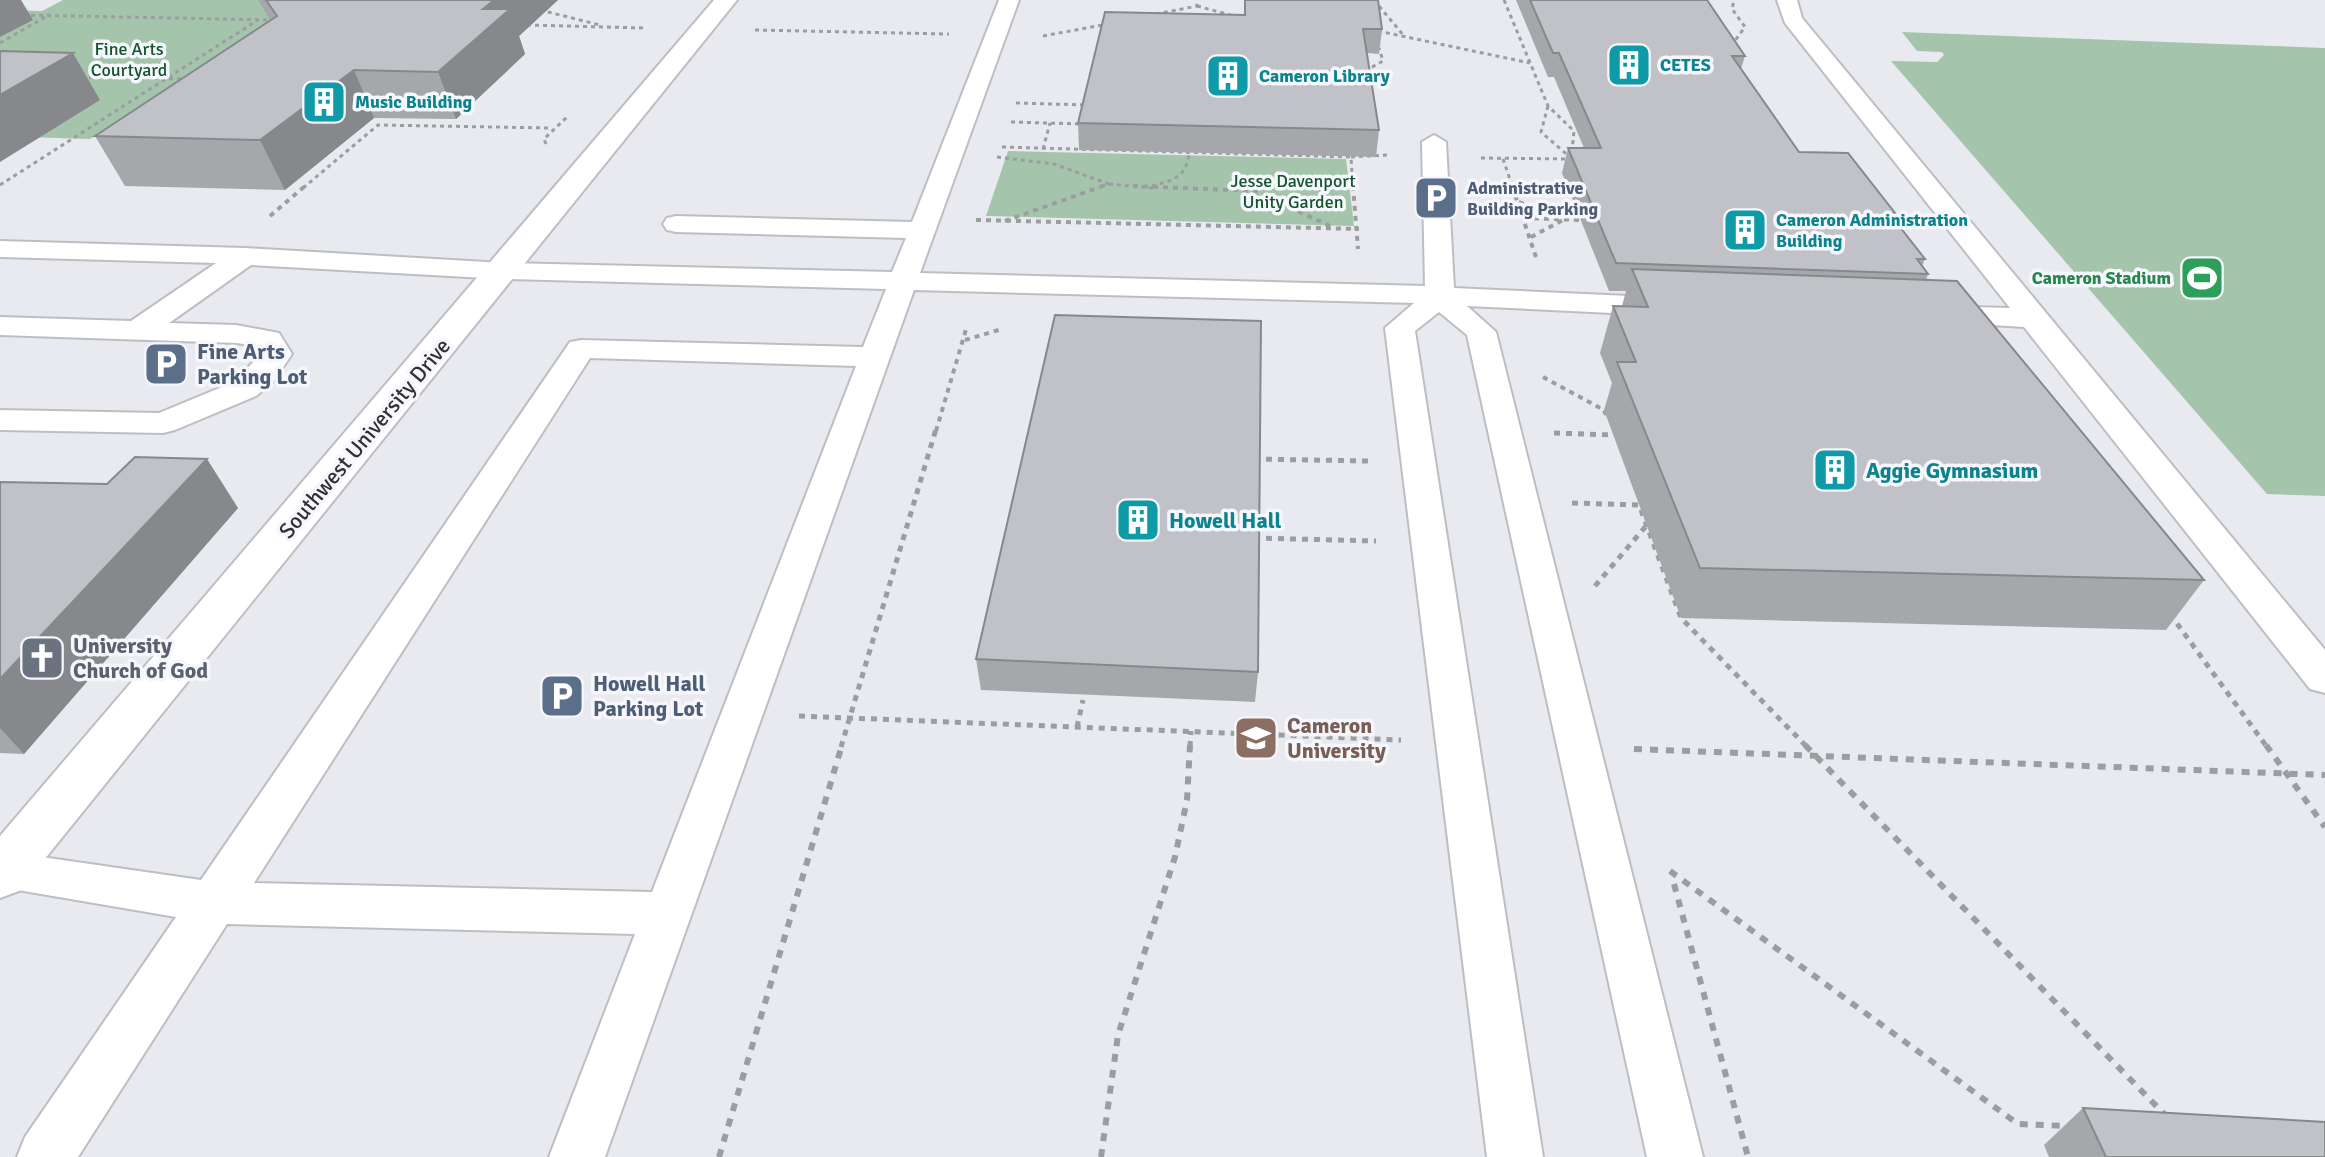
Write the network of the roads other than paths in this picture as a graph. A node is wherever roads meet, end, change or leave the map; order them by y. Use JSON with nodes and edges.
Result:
{"nodes":[{"id":1,"x":726,"y":0,"type":"edge"},
{"id":2,"x":1009,"y":0,"type":"edge"},
{"id":3,"x":1787,"y":0,"type":"edge"},
{"id":4,"x":1434,"y":142,"type":"dead end"},
{"id":5,"x":676,"y":224,"type":"dead end"},
{"id":6,"x":922,"y":230,"type":"junction"},
{"id":7,"x":0,"y":249,"type":"edge"},
{"id":8,"x":245,"y":256,"type":"junction"},
{"id":9,"x":504,"y":271,"type":"junction"},
{"id":10,"x":901,"y":280,"type":"junction"},
{"id":11,"x":1440,"y":298,"type":"junction"},
{"id":12,"x":1703,"y":308,"type":"edge"},
{"id":13,"x":1909,"y":314,"type":"edge"},
{"id":14,"x":2033,"y":318,"type":"junction"},
{"id":15,"x":0,"y":326,"type":"edge"},
{"id":16,"x":137,"y":331,"type":"junction"},
{"id":17,"x":873,"y":357,"type":"junction"},
{"id":18,"x":0,"y":420,"type":"edge"},
{"id":19,"x":2325,"y":678,"type":"edge"},
{"id":20,"x":2,"y":871,"type":"edge"},
{"id":21,"x":214,"y":903,"type":"junction"},
{"id":22,"x":667,"y":914,"type":"junction"},
{"id":23,"x":45,"y":1157,"type":"edge"},
{"id":24,"x":577,"y":1157,"type":"edge"},
{"id":25,"x":1515,"y":1157,"type":"edge"},
{"id":26,"x":1675,"y":1157,"type":"edge"}],
"edges":[{"from":1,"to":9,"type":"street","name":"Southwest University Drive"},
{"from":2,"to":6,"type":"lane"},
{"from":3,"to":14,"type":"lane"},
{"from":4,"to":11,"type":"lane"},
{"from":5,"to":6,"type":"lane"},
{"from":6,"to":10,"type":"lane"},
{"from":7,"to":8,"type":"lane"},
{"from":8,"to":9,"type":"lane"},
{"from":8,"to":16,"type":"lane"},
{"from":9,"to":10,"type":"lane"},
{"from":9,"to":20,"type":"street","name":"Southwest University Drive"},
{"from":10,"to":11,"type":"lane"},
{"from":10,"to":17,"type":"lane"},
{"from":11,"to":12,"type":"lane"},
{"from":11,"to":25,"type":"lane"},
{"from":11,"to":26,"type":"lane"},
{"from":13,"to":14,"type":"lane"},
{"from":14,"to":19,"type":"lane"},
{"from":15,"to":16,"type":"lane"},
{"from":16,"to":18,"type":"lane"},
{"from":17,"to":21,"type":"lane"},
{"from":17,"to":22,"type":"lane"},
{"from":20,"to":21,"type":"lane"},
{"from":21,"to":22,"type":"lane"},
{"from":21,"to":23,"type":"lane"},
{"from":22,"to":24,"type":"lane"}]}
